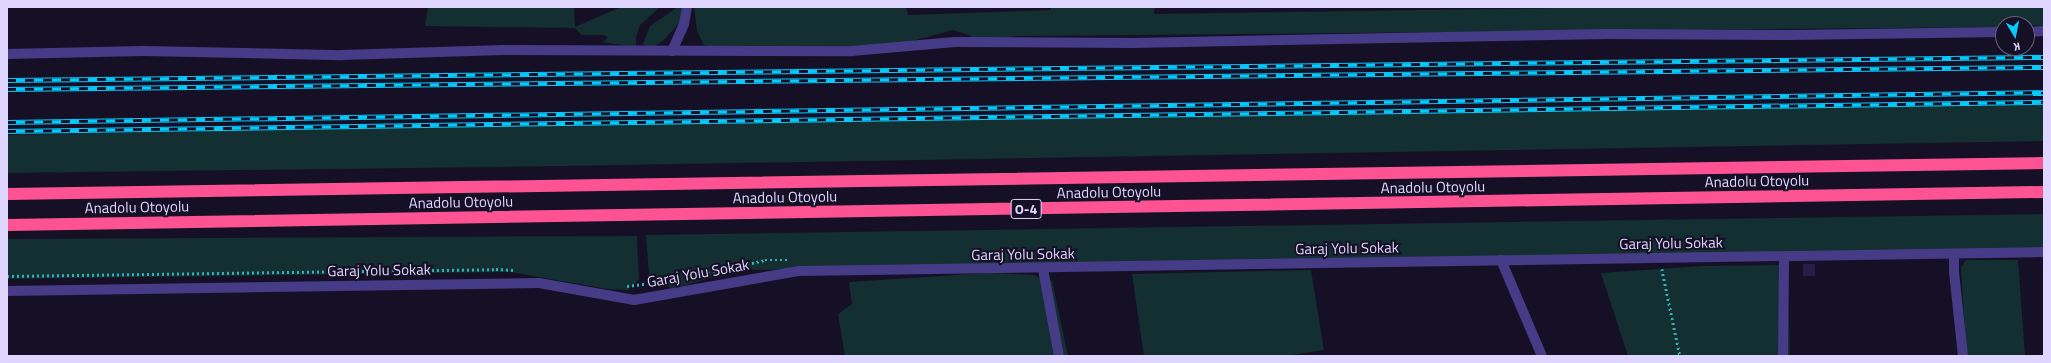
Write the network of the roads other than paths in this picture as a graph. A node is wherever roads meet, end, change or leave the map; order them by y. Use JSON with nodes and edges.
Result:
{"nodes":[{"id":1,"x":687,"y":7,"type":"edge"},
{"id":2,"x":1995,"y":32,"type":"edge"},
{"id":3,"x":672,"y":52,"type":"junction"},
{"id":4,"x":7,"y":54,"type":"edge"},
{"id":5,"x":2044,"y":163,"type":"edge"},
{"id":6,"x":2044,"y":192,"type":"edge"},
{"id":7,"x":7,"y":194,"type":"edge"},
{"id":8,"x":7,"y":225,"type":"edge"},
{"id":9,"x":2044,"y":252,"type":"edge"},
{"id":10,"x":1954,"y":254,"type":"junction"},
{"id":11,"x":1784,"y":257,"type":"junction"},
{"id":12,"x":1501,"y":260,"type":"junction"},
{"id":13,"x":1043,"y":269,"type":"junction"},
{"id":14,"x":7,"y":291,"type":"edge"},
{"id":15,"x":1060,"y":356,"type":"edge"},
{"id":16,"x":1542,"y":356,"type":"edge"},
{"id":17,"x":1783,"y":356,"type":"edge"},
{"id":18,"x":1963,"y":356,"type":"edge"}],
"edges":[{"from":1,"to":3,"type":"street"},
{"from":2,"to":3,"type":"street"},
{"from":3,"to":4,"type":"street"},
{"from":5,"to":7,"type":"highway","name":"Anadolu Otoyolu","number":"O-4"},
{"from":6,"to":8,"type":"highway","name":"Anadolu Otoyolu","number":"O-4"},
{"from":9,"to":10,"type":"street","name":"Garaj Yolu Sokak"},
{"from":10,"to":11,"type":"street","name":"Garaj Yolu Sokak"},
{"from":10,"to":18,"type":"street"},
{"from":11,"to":12,"type":"street","name":"Garaj Yolu Sokak"},
{"from":11,"to":17,"type":"street"},
{"from":12,"to":13,"type":"street","name":"Garaj Yolu Sokak"},
{"from":12,"to":16,"type":"street"},
{"from":13,"to":14,"type":"street","name":"Garaj Yolu Sokak"},
{"from":13,"to":15,"type":"street"}]}
